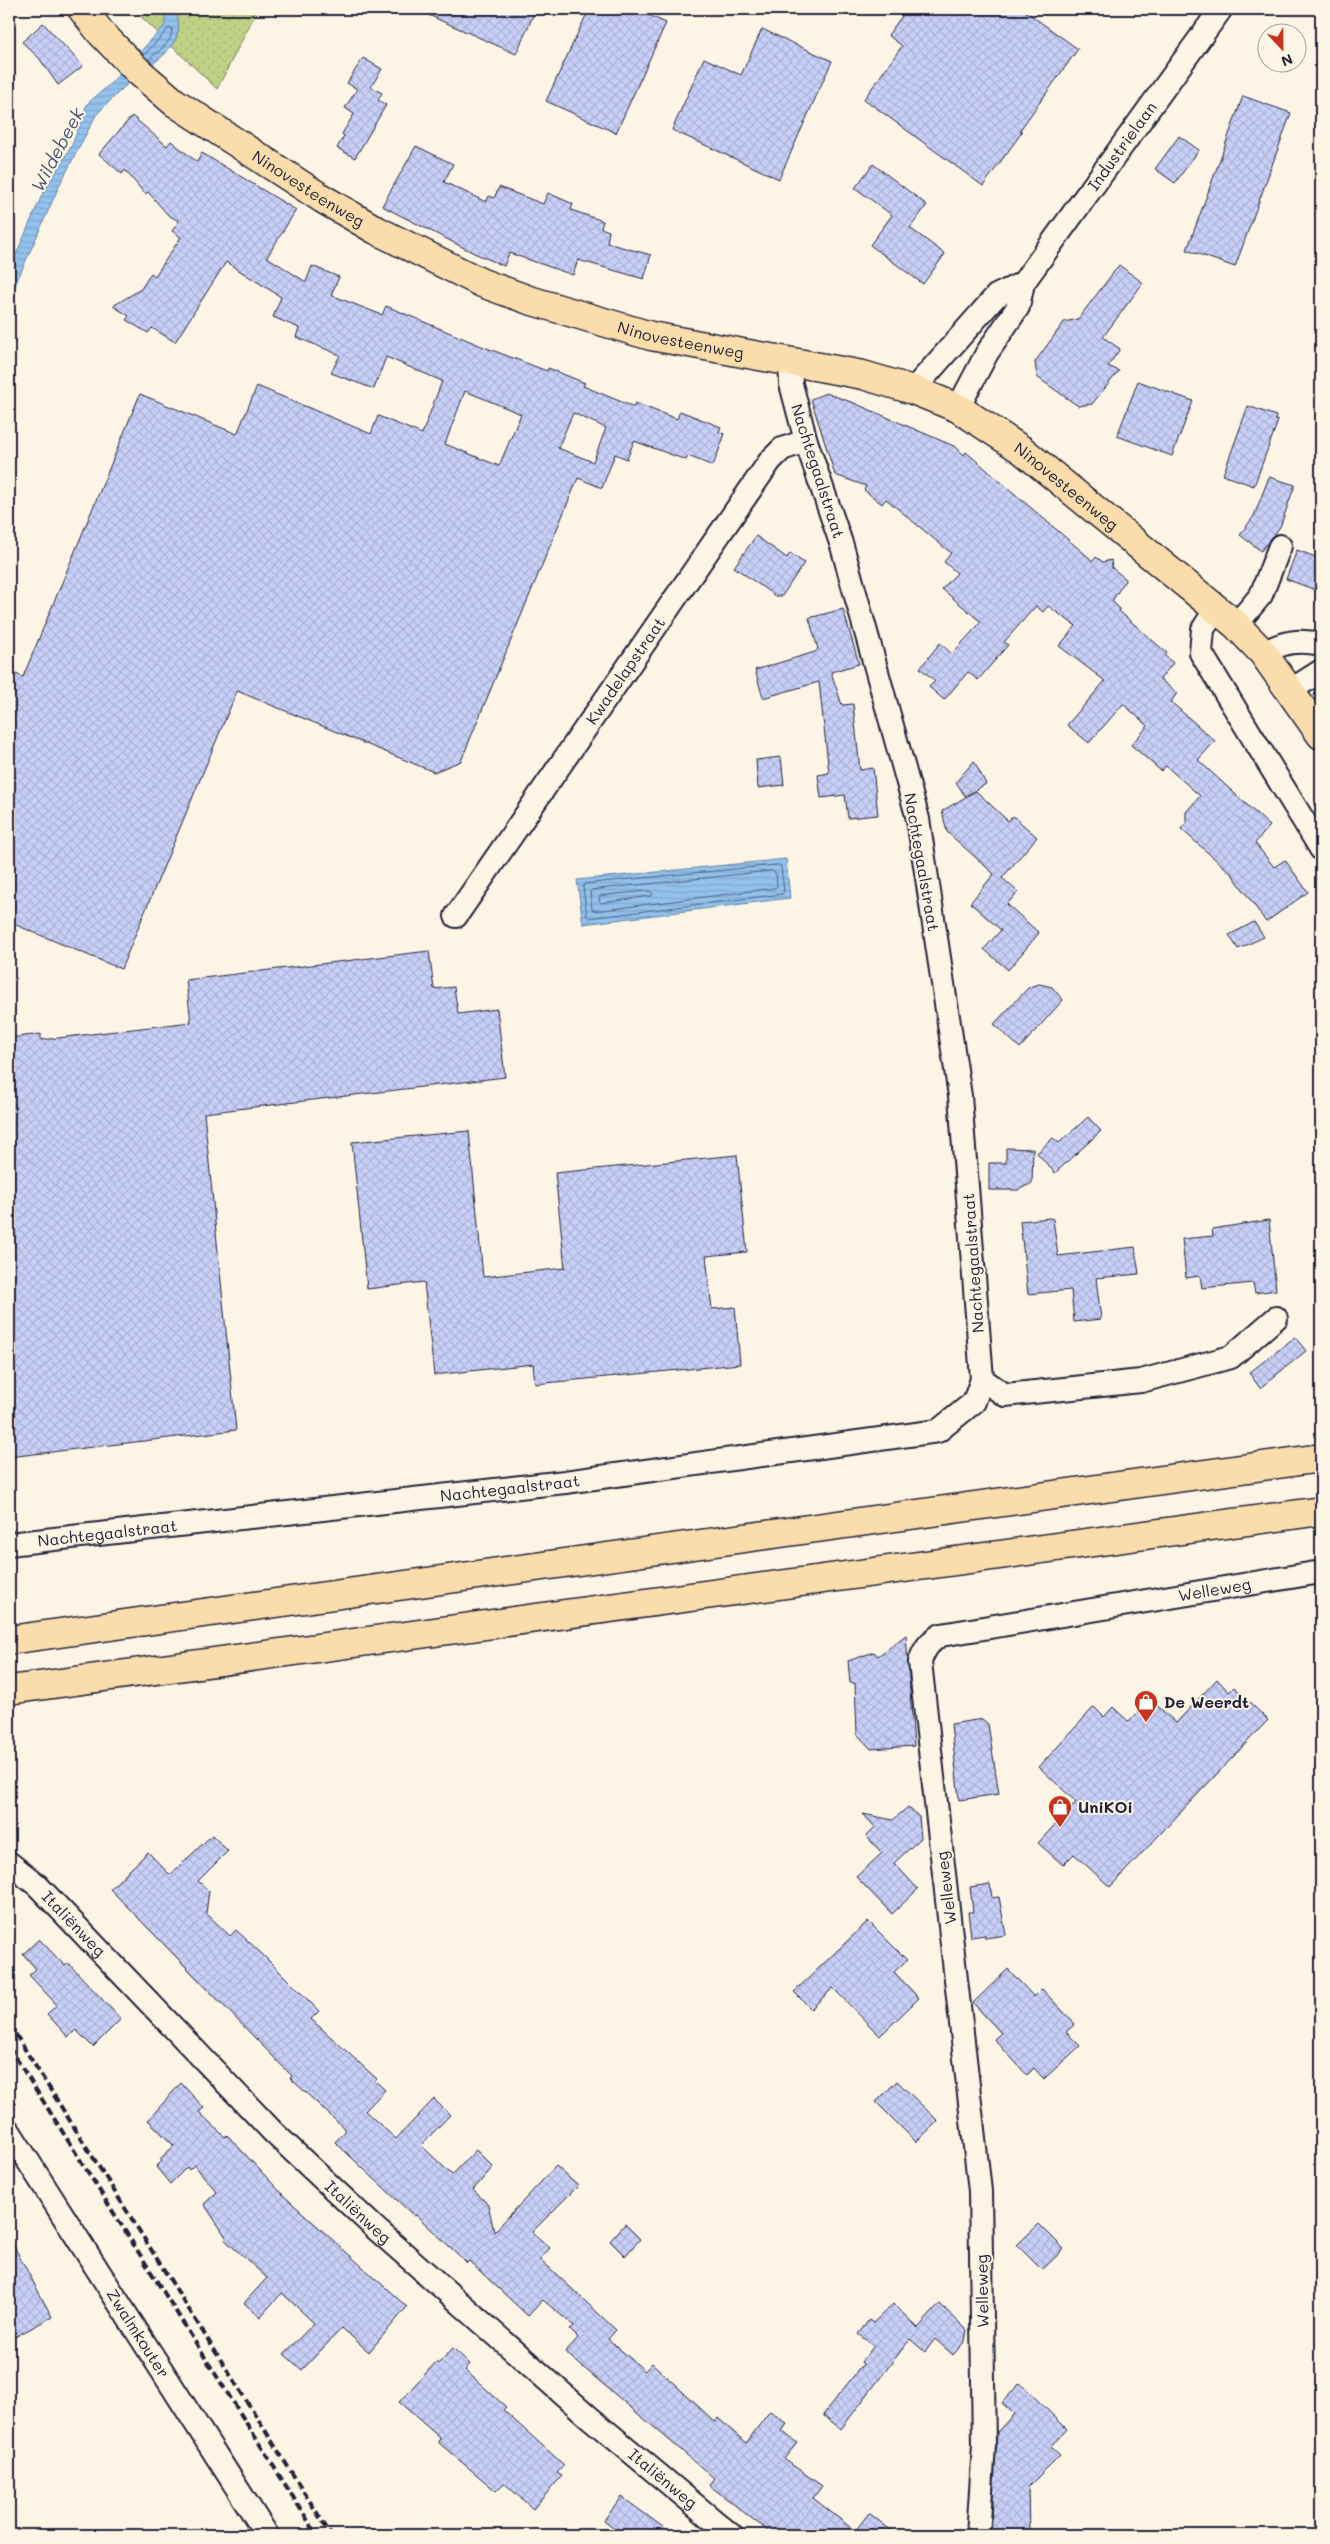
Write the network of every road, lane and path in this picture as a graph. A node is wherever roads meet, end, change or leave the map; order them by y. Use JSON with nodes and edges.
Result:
{"nodes":[{"id":1,"x":82,"y":9,"type":"edge"},
{"id":2,"x":1221,"y":9,"type":"edge"},
{"id":3,"x":1023,"y":283,"type":"junction"},
{"id":4,"x":790,"y":360,"type":"junction"},
{"id":5,"x":913,"y":390,"type":"junction"},
{"id":6,"x":958,"y":408,"type":"junction"},
{"id":7,"x":806,"y":441,"type":"junction"},
{"id":8,"x":1280,"y":546,"type":"dead end"},
{"id":9,"x":1226,"y":617,"type":"junction"},
{"id":10,"x":1321,"y":644,"type":"edge"},
{"id":11,"x":1263,"y":653,"type":"junction"},
{"id":12,"x":1321,"y":671,"type":"edge"},
{"id":13,"x":1291,"y":690,"type":"junction"},
{"id":14,"x":1321,"y":735,"type":"edge"},
{"id":15,"x":1321,"y":849,"type":"edge"},
{"id":16,"x":456,"y":916,"type":"dead end"},
{"id":17,"x":1276,"y":1318,"type":"dead end"},
{"id":18,"x":982,"y":1378,"type":"junction"},
{"id":19,"x":1321,"y":1458,"type":"edge"},
{"id":20,"x":1321,"y":1511,"type":"edge"},
{"id":21,"x":9,"y":1544,"type":"edge"},
{"id":22,"x":1321,"y":1572,"type":"edge"},
{"id":23,"x":9,"y":1640,"type":"edge"},
{"id":24,"x":9,"y":1690,"type":"edge"},
{"id":25,"x":9,"y":1863,"type":"edge"},
{"id":26,"x":9,"y":2131,"type":"edge"},
{"id":27,"x":267,"y":2535,"type":"edge"},
{"id":28,"x":730,"y":2535,"type":"edge"},
{"id":29,"x":978,"y":2535,"type":"edge"}],
"edges":[{"from":1,"to":4,"type":"main road","name":"Ninovesteenweg"},
{"from":2,"to":3,"type":"street","name":"Industrielaan"},
{"from":3,"to":5,"type":"street","name":"Industrielaan"},
{"from":3,"to":6,"type":"street","name":"Industrielaan"},
{"from":4,"to":5,"type":"main road","name":"Ninovesteenweg"},
{"from":4,"to":7,"type":"street","name":"Nachtegaalstraat"},
{"from":5,"to":6,"type":"main road","name":"Ninovesteenweg"},
{"from":6,"to":9,"type":"main road","name":"Ninovesteenweg"},
{"from":7,"to":16,"type":"street","name":"Kwadelapstraat"},
{"from":7,"to":18,"type":"street","name":"Nachtegaalstraat"},
{"from":8,"to":9,"type":"street"},
{"from":9,"to":11,"type":"main road","name":"Ninovesteenweg"},
{"from":9,"to":15,"type":"street"},
{"from":10,"to":11,"type":"street"},
{"from":11,"to":13,"type":"main road","name":"Ninovesteenweg"},
{"from":12,"to":13,"type":"street"},
{"from":13,"to":14,"type":"main road","name":"Ninovesteenweg"},
{"from":17,"to":18,"type":"street"},
{"from":18,"to":21,"type":"street","name":"Nachtegaalstraat"},
{"from":19,"to":23,"type":"main road"},
{"from":20,"to":24,"type":"main road"},
{"from":22,"to":29,"type":"street","name":"Welleweg"},
{"from":25,"to":28,"type":"street","name":"Italiënweg"},
{"from":26,"to":27,"type":"street","name":"Zwalmkouter"}]}
